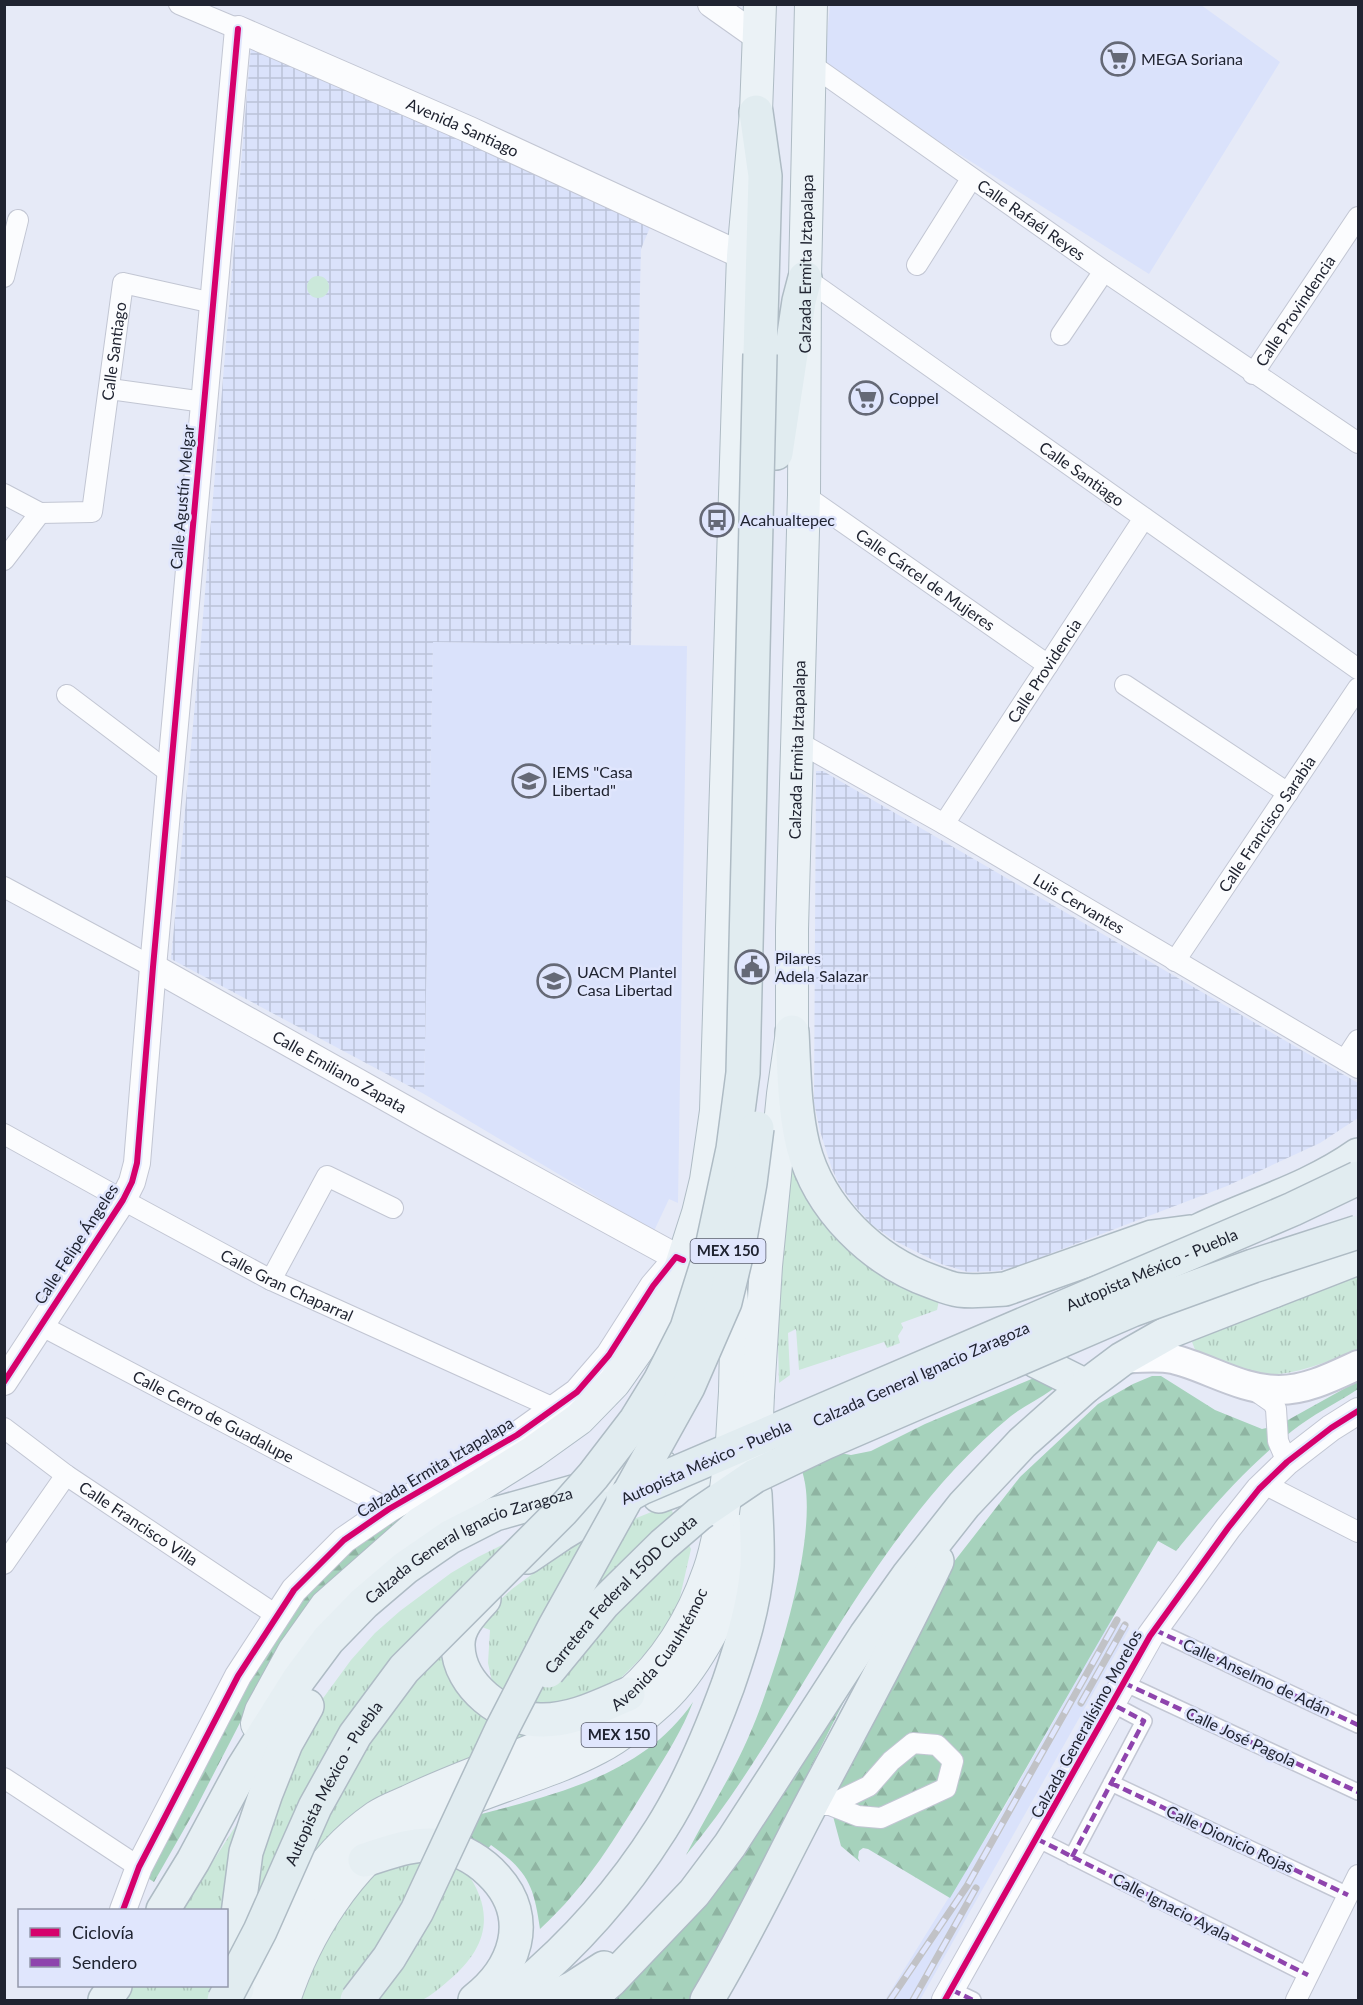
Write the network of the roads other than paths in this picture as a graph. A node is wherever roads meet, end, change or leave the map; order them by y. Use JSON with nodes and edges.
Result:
{"nodes":[{"id":1,"x":179,"y":4,"type":"edge"},
{"id":2,"x":711,"y":4,"type":"edge"},
{"id":3,"x":760,"y":4,"type":"edge"},
{"id":4,"x":811,"y":4,"type":"edge"},
{"id":5,"x":238,"y":29,"type":"junction"},
{"id":6,"x":759,"y":38,"type":"junction"},
{"id":7,"x":809,"y":63,"type":"junction"},
{"id":8,"x":756,"y":112,"type":"junction"},
{"id":9,"x":971,"y":179,"type":"junction"},
{"id":10,"x":1359,"y":217,"type":"edge"},
{"id":11,"x":18,"y":220,"type":"dead end"},
{"id":12,"x":743,"y":256,"type":"junction"},
{"id":13,"x":917,"y":265,"type":"dead end"},
{"id":14,"x":1104,"y":271,"type":"junction"},
{"id":15,"x":4,"y":277,"type":"edge"},
{"id":16,"x":805,"y":278,"type":"junction"},
{"id":17,"x":213,"y":303,"type":"junction"},
{"id":18,"x":1060,"y":335,"type":"dead end"},
{"id":19,"x":1253,"y":374,"type":"junction"},
{"id":20,"x":110,"y":389,"type":"junction"},
{"id":21,"x":204,"y":402,"type":"junction"},
{"id":22,"x":1359,"y":443,"type":"edge"},
{"id":23,"x":4,"y":494,"type":"edge"},
{"id":24,"x":804,"y":495,"type":"junction"},
{"id":25,"x":40,"y":513,"type":"junction"},
{"id":26,"x":1144,"y":518,"type":"junction"},
{"id":27,"x":4,"y":560,"type":"edge"},
{"id":28,"x":1048,"y":665,"type":"junction"},
{"id":29,"x":1359,"y":669,"type":"edge"},
{"id":30,"x":1125,"y":685,"type":"dead end"},
{"id":31,"x":1359,"y":688,"type":"edge"},
{"id":32,"x":67,"y":695,"type":"dead end"},
{"id":33,"x":798,"y":742,"type":"junction"},
{"id":34,"x":170,"y":773,"type":"junction"},
{"id":35,"x":1288,"y":793,"type":"junction"},
{"id":36,"x":944,"y":824,"type":"junction"},
{"id":37,"x":4,"y":887,"type":"edge"},
{"id":38,"x":1175,"y":961,"type":"junction"},
{"id":39,"x":153,"y":968,"type":"junction"},
{"id":40,"x":717,"y":1038,"type":"junction"},
{"id":41,"x":1359,"y":1040,"type":"edge"},
{"id":42,"x":790,"y":1046,"type":"junction"},
{"id":43,"x":1352,"y":1064,"type":"edge"},
{"id":44,"x":716,"y":1111,"type":"junction"},
{"id":45,"x":4,"y":1134,"type":"edge"},
{"id":46,"x":1359,"y":1155,"type":"edge"},
{"id":47,"x":1359,"y":1178,"type":"edge"},
{"id":48,"x":123,"y":1200,"type":"junction"},
{"id":49,"x":393,"y":1208,"type":"dead end"},
{"id":50,"x":1198,"y":1231,"type":"junction"},
{"id":51,"x":1359,"y":1232,"type":"edge"},
{"id":52,"x":1359,"y":1258,"type":"edge"},
{"id":53,"x":680,"y":1259,"type":"junction"},
{"id":54,"x":1140,"y":1271,"type":"junction"},
{"id":55,"x":271,"y":1280,"type":"junction"},
{"id":56,"x":1273,"y":1291,"type":"junction"},
{"id":57,"x":40,"y":1325,"type":"junction"},
{"id":58,"x":1122,"y":1359,"type":"junction"},
{"id":59,"x":1036,"y":1361,"type":"junction"},
{"id":60,"x":1359,"y":1365,"type":"edge"},
{"id":61,"x":4,"y":1382,"type":"edge"},
{"id":62,"x":1245,"y":1385,"type":"junction"},
{"id":63,"x":1086,"y":1386,"type":"junction"},
{"id":64,"x":746,"y":1393,"type":"junction"},
{"id":65,"x":567,"y":1414,"type":"junction"},
{"id":66,"x":1354,"y":1419,"type":"edge"},
{"id":67,"x":4,"y":1428,"type":"edge"},
{"id":68,"x":1287,"y":1462,"type":"junction"},
{"id":69,"x":485,"y":1469,"type":"junction"},
{"id":70,"x":66,"y":1475,"type":"junction"},
{"id":71,"x":1264,"y":1484,"type":"junction"},
{"id":72,"x":755,"y":1485,"type":"junction"},
{"id":73,"x":964,"y":1505,"type":"junction"},
{"id":74,"x":388,"y":1509,"type":"junction"},
{"id":75,"x":1359,"y":1532,"type":"edge"},
{"id":76,"x":4,"y":1564,"type":"edge"},
{"id":77,"x":476,"y":1598,"type":"junction"},
{"id":78,"x":276,"y":1615,"type":"junction"},
{"id":79,"x":1155,"y":1630,"type":"junction"},
{"id":80,"x":1118,"y":1694,"type":"junction"},
{"id":81,"x":628,"y":1695,"type":"junction"},
{"id":82,"x":1359,"y":1725,"type":"edge"},
{"id":83,"x":502,"y":1729,"type":"junction"},
{"id":84,"x":243,"y":1768,"type":"junction"},
{"id":85,"x":4,"y":1778,"type":"edge"},
{"id":86,"x":1111,"y":1783,"type":"junction"},
{"id":87,"x":1359,"y":1792,"type":"edge"},
{"id":88,"x":820,"y":1805,"type":"junction"},
{"id":89,"x":1036,"y":1839,"type":"junction"},
{"id":90,"x":1072,"y":1857,"type":"junction"},
{"id":91,"x":365,"y":1860,"type":"junction"},
{"id":92,"x":139,"y":1868,"type":"junction"},
{"id":93,"x":1359,"y":1875,"type":"edge"},
{"id":94,"x":1348,"y":1895,"type":"junction"},
{"id":95,"x":124,"y":1909,"type":"edge"},
{"id":96,"x":164,"y":1909,"type":"edge"},
{"id":97,"x":654,"y":1935,"type":"junction"},
{"id":98,"x":1308,"y":1975,"type":"junction"},
{"id":99,"x":957,"y":1997,"type":"edge"},
{"id":100,"x":224,"y":2001,"type":"edge"},
{"id":101,"x":238,"y":2001,"type":"edge"},
{"id":102,"x":260,"y":2001,"type":"edge"},
{"id":103,"x":285,"y":2001,"type":"edge"},
{"id":104,"x":357,"y":2001,"type":"edge"},
{"id":105,"x":475,"y":2001,"type":"edge"},
{"id":106,"x":507,"y":2001,"type":"edge"},
{"id":107,"x":549,"y":2001,"type":"edge"},
{"id":108,"x":588,"y":2001,"type":"edge"},
{"id":109,"x":707,"y":2001,"type":"edge"},
{"id":110,"x":1296,"y":2001,"type":"edge"}],
"edges":[{"from":1,"to":5,"type":"street","name":"Avenida Santiago"},
{"from":2,"to":6,"type":"street"},
{"from":3,"to":6,"type":"main road","name":"Calzada Ermita Iztapalapa"},
{"from":4,"to":7,"type":"main road","name":"Calzada Ermita Iztapalapa"},
{"from":5,"to":12,"type":"street","name":"Avenida Santiago"},
{"from":5,"to":17,"type":"street","name":"Calle Agustín Melgar"},
{"from":6,"to":8,"type":"main road","name":"Calzada Ermita Iztapalapa"},
{"from":7,"to":9,"type":"street","name":"Calle Rafaél Reyes"},
{"from":7,"to":16,"type":"main road","name":"Calzada Ermita Iztapalapa"},
{"from":8,"to":12,"type":"main road","name":"Calzada Ermita Iztapalapa"},
{"from":8,"to":77,"type":"highway","bridge":true},
{"from":9,"to":13,"type":"street"},
{"from":9,"to":14,"type":"street","name":"Calle Rafaél Reyes"},
{"from":10,"to":19,"type":"street","name":"Calle Provindencia"},
{"from":11,"to":15,"type":"street"},
{"from":12,"to":40,"type":"main road","name":"Calzada Ermita Iztapalapa"},
{"from":14,"to":18,"type":"street"},
{"from":14,"to":19,"type":"street","name":"Calle Rafaél Reyes"},
{"from":16,"to":24,"type":"main road","name":"Calzada Ermita Iztapalapa"},
{"from":16,"to":26,"type":"street","name":"Calle Santiago"},
{"from":16,"to":83,"type":"highway","bridge":true},
{"from":17,"to":20,"type":"street","name":"Calle Santiago"},
{"from":17,"to":21,"type":"street","name":"Calle Agustín Melgar"},
{"from":19,"to":22,"type":"street","name":"Calle Rafaél Reyes"},
{"from":20,"to":21,"type":"street"},
{"from":20,"to":25,"type":"street","name":"Calle Santiago"},
{"from":21,"to":34,"type":"street","name":"Calle Agustín Melgar"},
{"from":23,"to":25,"type":"street"},
{"from":24,"to":28,"type":"street","name":"Calle Cárcel de Mujeres"},
{"from":24,"to":33,"type":"main road","name":"Calzada Ermita Iztapalapa"},
{"from":25,"to":27,"type":"street"},
{"from":26,"to":28,"type":"street","name":"Calle Providencia"},
{"from":26,"to":29,"type":"street","name":"Calle Santiago"},
{"from":28,"to":36,"type":"street","name":"Calle Providencia"},
{"from":30,"to":35,"type":"street"},
{"from":31,"to":35,"type":"street","name":"Calle Francisco Sarabia"},
{"from":32,"to":34,"type":"street"},
{"from":33,"to":36,"type":"street","name":"Luis Cervantes"},
{"from":33,"to":42,"type":"main road","name":"Calzada Ermita Iztapalapa"},
{"from":34,"to":39,"type":"street","name":"Calle Agustín Melgar"},
{"from":35,"to":38,"type":"street","name":"Calle Francisco Sarabia"},
{"from":36,"to":38,"type":"street","name":"Luis Cervantes"},
{"from":37,"to":39,"type":"street","name":"Calle Emiliano Zapata"},
{"from":38,"to":43,"type":"street","name":"Luis Cervantes"},
{"from":39,"to":48,"type":"street","name":"Calle Felipe Ángeles"},
{"from":39,"to":53,"type":"street","name":"Calle Emiliano Zapata"},
{"from":40,"to":42,"type":"main road"},
{"from":40,"to":44,"type":"main road","name":"Calzada Ermita Iztapalapa"},
{"from":41,"to":43,"type":"street"},
{"from":42,"to":50,"type":"highway"},
{"from":42,"to":64,"type":"main road","name":"Calzada Ermita Iztapalapa"},
{"from":44,"to":53,"type":"main road","name":"Calzada Ermita Iztapalapa"},
{"from":44,"to":64,"type":"main road","name":"Avenida Cuauhtémoc","number":"MEX 150"},
{"from":45,"to":48,"type":"street","name":"Calle Gran Chaparral"},
{"from":46,"to":50,"type":"highway","name":"Calzada General Ignacio Zaragoza"},
{"from":47,"to":77,"type":"highway","name":"Autopista México - Puebla","bridge":true},
{"from":48,"to":55,"type":"street","name":"Calle Gran Chaparral"},
{"from":48,"to":57,"type":"street","name":"Calle Felipe Ángeles"},
{"from":49,"to":55,"type":"street"},
{"from":50,"to":54,"type":"highway","name":"Calzada General Ignacio Zaragoza"},
{"from":51,"to":72,"type":"highway","name":"Autopista México - Puebla","bridge":true},
{"from":52,"to":56,"type":"highway"},
{"from":53,"to":65,"type":"main road","name":"Calzada Ermita Iztapalapa"},
{"from":54,"to":84,"type":"highway","name":"Calzada General Ignacio Zaragoza"},
{"from":54,"to":101,"type":"highway"},
{"from":55,"to":65,"type":"street","name":"Calle Gran Chaparral"},
{"from":56,"to":58,"type":"highway"},
{"from":56,"to":59,"type":"highway"},
{"from":57,"to":61,"type":"street","name":"Calle Felipe Ángeles"},
{"from":57,"to":74,"type":"street","name":"Calle Cerro de Guadalupe"},
{"from":58,"to":62,"type":"main road"},
{"from":58,"to":63,"type":"highway"},
{"from":59,"to":63,"type":"highway"},
{"from":59,"to":81,"type":"highway"},
{"from":60,"to":62,"type":"main road"},
{"from":62,"to":68,"type":"street"},
{"from":63,"to":73,"type":"highway"},
{"from":64,"to":72,"type":"main road","name":"Calzada Ermita Iztapalapa","bridge":true},
{"from":64,"to":81,"type":"main road","name":"Avenida Cuauhtémoc","number":"MEX 150","bridge":true},
{"from":65,"to":69,"type":"main road","name":"Calzada Ermita Iztapalapa"},
{"from":66,"to":68,"type":"street","name":"Calzada Generalísimo Morelos"},
{"from":67,"to":70,"type":"street","name":"Calle Francisco Villa"},
{"from":68,"to":71,"type":"street","name":"Calzada Generalísimo Morelos"},
{"from":69,"to":74,"type":"street","name":"Calzada Ermita Iztapalapa"},
{"from":69,"to":84,"type":"main road","name":"Calzada Ermita Iztapalapa"},
{"from":70,"to":76,"type":"street"},
{"from":70,"to":78,"type":"street","name":"Calle Francisco Villa"},
{"from":71,"to":75,"type":"street"},
{"from":71,"to":79,"type":"street","name":"Calzada Generalísimo Morelos"},
{"from":72,"to":83,"type":"highway","name":"Carretera Federal 150D Cuota","bridge":true},
{"from":72,"to":91,"type":"main road","name":"Avenida Cuauhtémoc","number":"MEX 150"},
{"from":72,"to":106,"type":"highway"},
{"from":73,"to":88,"type":"highway"},
{"from":73,"to":97,"type":"highway"},
{"from":74,"to":78,"type":"street","name":"Calzada Ermita Iztapalapa"},
{"from":77,"to":100,"type":"highway","name":"Autopista México - Puebla","bridge":true},
{"from":78,"to":92,"type":"street","name":"Calzada Ermita Iztapalapa"},
{"from":79,"to":80,"type":"street","name":"Calzada Generalísimo Morelos"},
{"from":79,"to":82,"type":"street","name":"Calle Anselmo de Adán"},
{"from":80,"to":86,"type":"street"},
{"from":80,"to":87,"type":"street","name":"Calle José Pagola"},
{"from":80,"to":89,"type":"street","name":"Calzada Generalísimo Morelos"},
{"from":81,"to":102,"type":"main road","name":"Avenida Cuauhtémoc","number":"MEX 150"},
{"from":83,"to":104,"type":"highway","bridge":true},
{"from":84,"to":96,"type":"highway","name":"Calzada Ermita Iztapalapa"},
{"from":85,"to":92,"type":"street"},
{"from":86,"to":90,"type":"street"},
{"from":86,"to":94,"type":"street","name":"Calle Dionicio Rojas"},
{"from":88,"to":88,"type":"street"},
{"from":88,"to":109,"type":"highway"},
{"from":89,"to":90,"type":"street","name":"Calle Ignacio Ayala"},
{"from":89,"to":99,"type":"street","name":"Calzada Generalísimo Morelos"},
{"from":90,"to":98,"type":"street","name":"Calle Ignacio Ayala"},
{"from":91,"to":103,"type":"main road","name":"Avenida Cuauhtémoc","number":"MEX 150"},
{"from":91,"to":105,"type":"highway"},
{"from":92,"to":95,"type":"street","name":"Calzada Ermita Iztapalapa"},
{"from":93,"to":94,"type":"street"},
{"from":94,"to":98,"type":"street"},
{"from":97,"to":107,"type":"highway"},
{"from":97,"to":108,"type":"highway"},
{"from":98,"to":110,"type":"street"}]}
